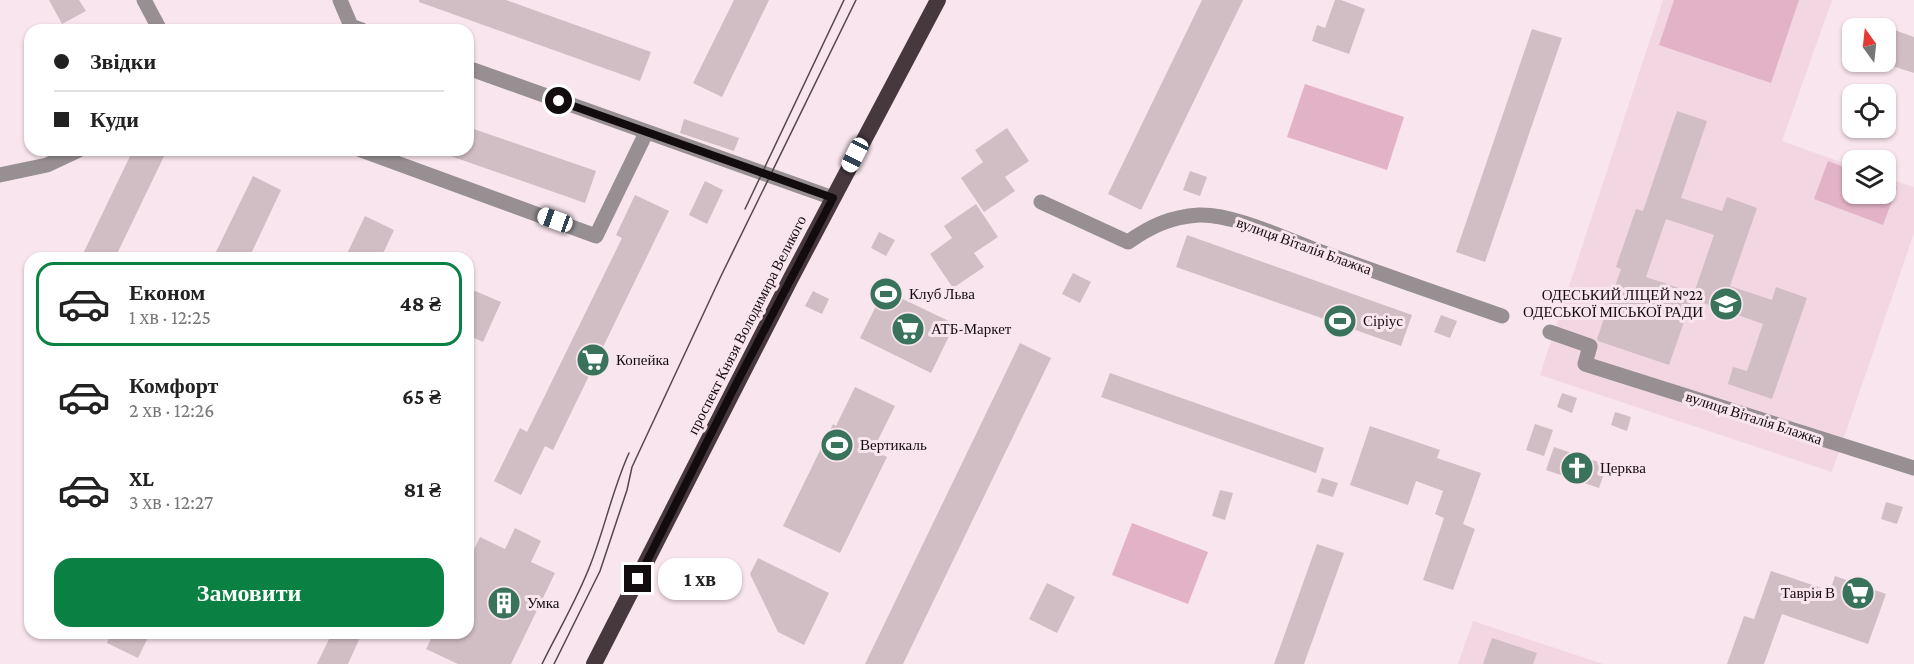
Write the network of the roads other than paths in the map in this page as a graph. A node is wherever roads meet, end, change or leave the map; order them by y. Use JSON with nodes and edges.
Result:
{"nodes":[{"id":1,"x":144,"y":0,"type":"edge"},
{"id":2,"x":340,"y":0,"type":"edge"},
{"id":3,"x":938,"y":0,"type":"edge"},
{"id":4,"x":157,"y":24,"type":"edge"},
{"id":5,"x":350,"y":24,"type":"edge"},
{"id":6,"x":474,"y":70,"type":"edge"},
{"id":7,"x":646,"y":133,"type":"junction"},
{"id":8,"x":66,"y":156,"type":"edge"},
{"id":9,"x":377,"y":156,"type":"edge"},
{"id":10,"x":0,"y":176,"type":"edge"},
{"id":11,"x":833,"y":198,"type":"junction"},
{"id":12,"x":1041,"y":202,"type":"dead end"},
{"id":13,"x":1502,"y":316,"type":"dead end"},
{"id":14,"x":1550,"y":332,"type":"dead end"},
{"id":15,"x":1914,"y":468,"type":"edge"},
{"id":16,"x":594,"y":664,"type":"edge"}],
"edges":[{"from":1,"to":4,"type":"street"},
{"from":2,"to":5,"type":"street"},
{"from":3,"to":11,"type":"highway","name":"проспект Князя Володимира Великого"},
{"from":6,"to":7,"type":"street"},
{"from":7,"to":9,"type":"street"},
{"from":7,"to":11,"type":"street"},
{"from":8,"to":10,"type":"street"},
{"from":11,"to":16,"type":"highway","name":"проспект Князя Володимира Великого"},
{"from":12,"to":13,"type":"street","name":"вулиця Віталія Блажка"},
{"from":14,"to":15,"type":"street","name":"вулиця Віталія Блажка"}]}
